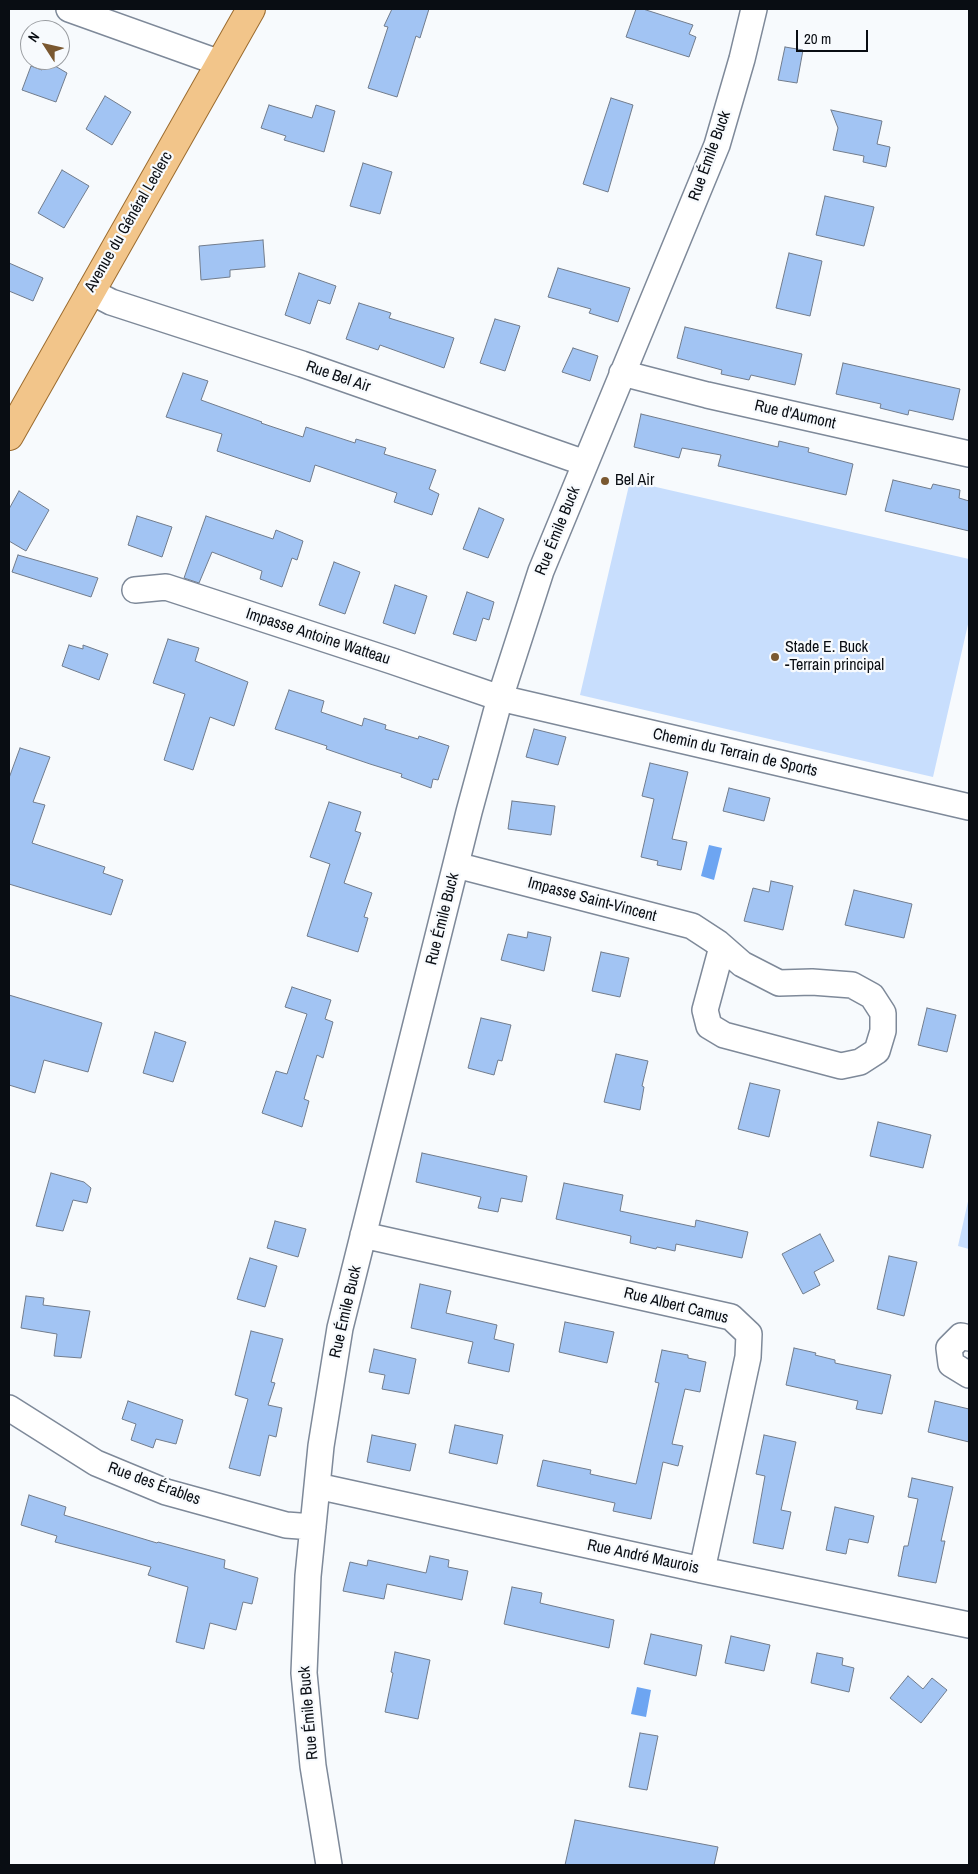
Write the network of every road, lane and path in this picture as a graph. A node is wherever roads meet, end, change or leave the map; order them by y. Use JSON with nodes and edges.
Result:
{"nodes":[{"id":1,"x":69,"y":9,"type":"edge"},
{"id":2,"x":251,"y":9,"type":"edge"},
{"id":3,"x":754,"y":9,"type":"edge"},
{"id":4,"x":220,"y":63,"type":"junction"},
{"id":5,"x":90,"y":291,"type":"junction"},
{"id":6,"x":622,"y":373,"type":"junction"},
{"id":7,"x":9,"y":436,"type":"edge"},
{"id":8,"x":969,"y":454,"type":"edge"},
{"id":9,"x":585,"y":463,"type":"junction"},
{"id":10,"x":135,"y":590,"type":"dead end"},
{"id":11,"x":500,"y":698,"type":"junction"},
{"id":12,"x":969,"y":808,"type":"edge"},
{"id":13,"x":456,"y":865,"type":"junction"},
{"id":14,"x":722,"y":947,"type":"junction"},
{"id":15,"x":364,"y":1235,"type":"junction"},
{"id":16,"x":969,"y":1338,"type":"edge"},
{"id":17,"x":969,"y":1375,"type":"edge"},
{"id":18,"x":9,"y":1408,"type":"edge"},
{"id":19,"x":317,"y":1486,"type":"junction"},
{"id":20,"x":313,"y":1527,"type":"junction"},
{"id":21,"x":702,"y":1570,"type":"junction"},
{"id":22,"x":969,"y":1625,"type":"edge"},
{"id":23,"x":329,"y":1865,"type":"edge"}],
"edges":[{"from":1,"to":4,"type":"street"},
{"from":2,"to":4,"type":"main road","name":"Avenue du Général Leclerc"},
{"from":3,"to":6,"type":"street","name":"Rue Émile Buck"},
{"from":4,"to":5,"type":"main road","name":"Avenue du Général Leclerc"},
{"from":5,"to":7,"type":"main road","name":"Avenue du Général Leclerc"},
{"from":5,"to":9,"type":"street","name":"Rue Bel Air"},
{"from":6,"to":8,"type":"street","name":"Rue d'Aumont"},
{"from":6,"to":9,"type":"street","name":"Rue Émile Buck"},
{"from":9,"to":11,"type":"street","name":"Rue Émile Buck"},
{"from":10,"to":11,"type":"street","name":"Impasse Antoine Watteau"},
{"from":11,"to":12,"type":"street","name":"Chemin du Terrain de Sports"},
{"from":11,"to":13,"type":"street","name":"Rue Émile Buck"},
{"from":13,"to":14,"type":"street","name":"Impasse Saint-Vincent"},
{"from":13,"to":15,"type":"street","name":"Rue Émile Buck"},
{"from":14,"to":14,"type":"street","name":"Impasse Saint-Vincent"},
{"from":15,"to":19,"type":"street","name":"Rue Émile Buck"},
{"from":15,"to":21,"type":"street","name":"Rue Albert Camus"},
{"from":16,"to":17,"type":"street"},
{"from":18,"to":20,"type":"street","name":"Rue des Érables"},
{"from":19,"to":20,"type":"street","name":"Rue Émile Buck"},
{"from":19,"to":21,"type":"street","name":"Rue André Maurois"},
{"from":20,"to":23,"type":"street","name":"Rue Émile Buck"},
{"from":21,"to":22,"type":"street","name":"Rue André Maurois"}]}
